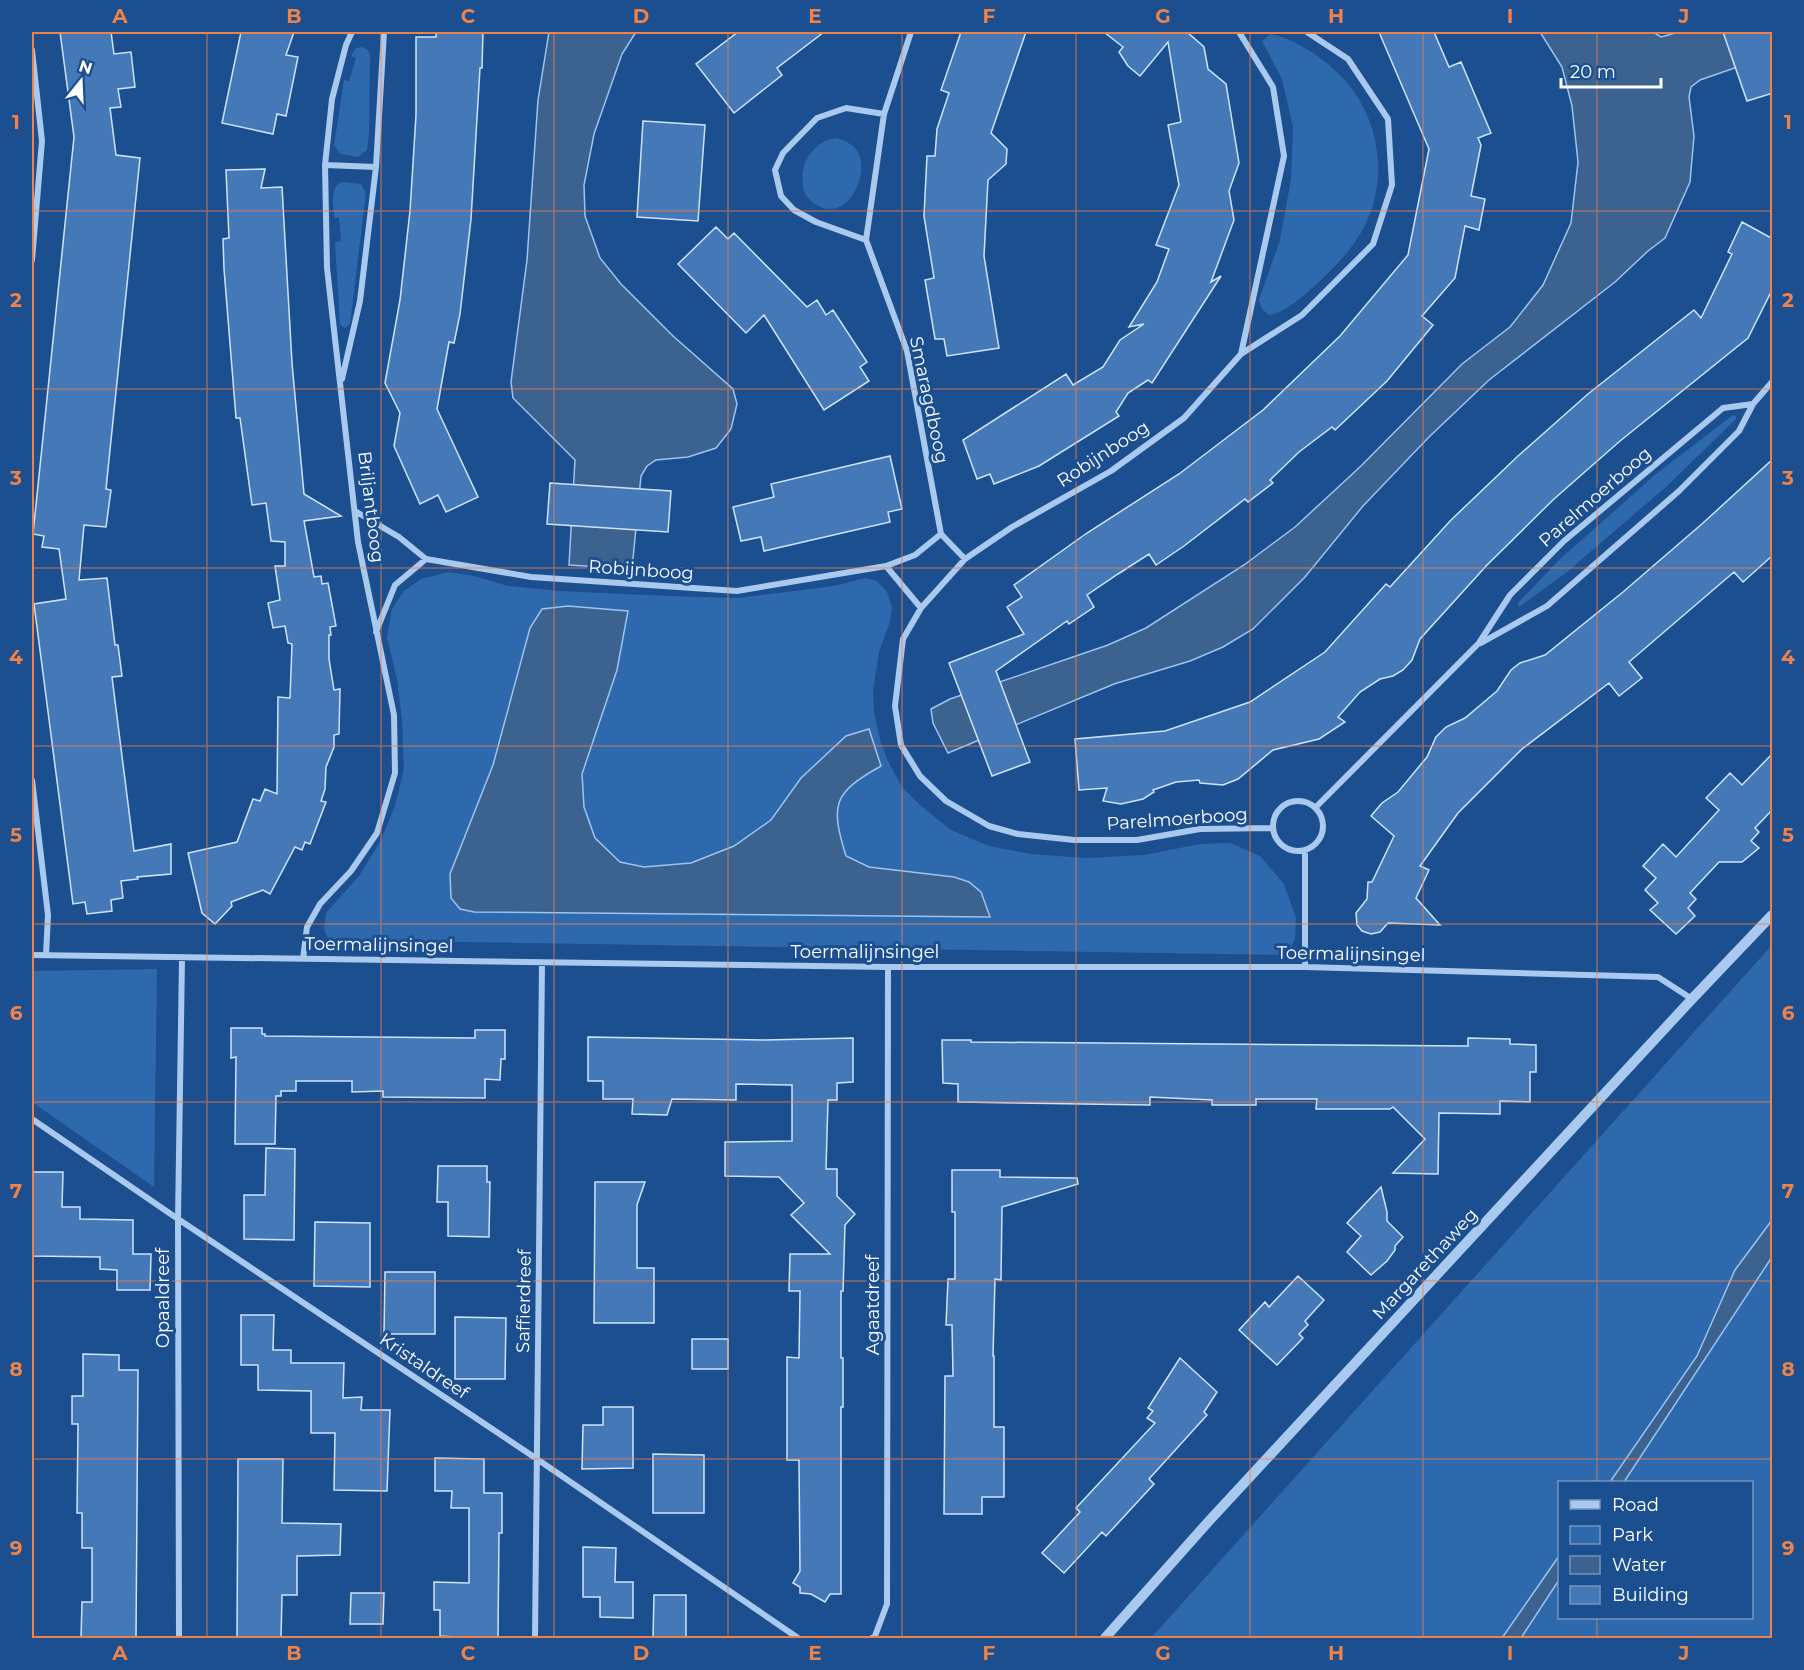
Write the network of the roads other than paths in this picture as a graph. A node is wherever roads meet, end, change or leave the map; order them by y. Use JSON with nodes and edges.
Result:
{"nodes":[{"id":1,"x":352,"y":32,"type":"edge"},
{"id":2,"x":384,"y":32,"type":"edge"},
{"id":3,"x":911,"y":32,"type":"edge"},
{"id":4,"x":1239,"y":32,"type":"edge"},
{"id":5,"x":1307,"y":32,"type":"edge"},
{"id":6,"x":32,"y":50,"type":"edge"},
{"id":7,"x":884,"y":114,"type":"junction"},
{"id":8,"x":325,"y":165,"type":"junction"},
{"id":9,"x":376,"y":167,"type":"junction"},
{"id":10,"x":866,"y":240,"type":"junction"},
{"id":11,"x":32,"y":260,"type":"edge"},
{"id":12,"x":1241,"y":354,"type":"junction"},
{"id":13,"x":1773,"y":382,"type":"edge"},
{"id":14,"x":341,"y":386,"type":"junction"},
{"id":15,"x":1753,"y":404,"type":"junction"},
{"id":16,"x":355,"y":511,"type":"junction"},
{"id":17,"x":941,"y":534,"type":"junction"},
{"id":18,"x":426,"y":559,"type":"junction"},
{"id":19,"x":965,"y":559,"type":"junction"},
{"id":20,"x":886,"y":566,"type":"junction"},
{"id":21,"x":921,"y":608,"type":"junction"},
{"id":22,"x":376,"y":633,"type":"junction"},
{"id":23,"x":1479,"y":644,"type":"junction"},
{"id":24,"x":32,"y":780,"type":"edge"},
{"id":25,"x":1316,"y":807,"type":"junction"},
{"id":26,"x":1273,"y":828,"type":"junction"},
{"id":27,"x":1305,"y":851,"type":"junction"},
{"id":28,"x":1773,"y":915,"type":"edge"},
{"id":29,"x":46,"y":955,"type":"junction"},
{"id":30,"x":32,"y":956,"type":"edge"},
{"id":31,"x":182,"y":958,"type":"junction"},
{"id":32,"x":303,"y":959,"type":"junction"},
{"id":33,"x":542,"y":963,"type":"junction"},
{"id":34,"x":888,"y":967,"type":"junction"},
{"id":35,"x":1305,"y":967,"type":"junction"},
{"id":36,"x":1692,"y":999,"type":"junction"},
{"id":37,"x":32,"y":1119,"type":"edge"},
{"id":38,"x":178,"y":1219,"type":"junction"},
{"id":39,"x":537,"y":1459,"type":"junction"},
{"id":40,"x":179,"y":1638,"type":"edge"},
{"id":41,"x":535,"y":1638,"type":"edge"},
{"id":42,"x":798,"y":1638,"type":"edge"},
{"id":43,"x":872,"y":1638,"type":"edge"},
{"id":44,"x":1105,"y":1638,"type":"edge"}],
"edges":[{"from":1,"to":8,"type":"street","name":"Briljantboog"},
{"from":2,"to":9,"type":"street","name":"Briljantboog"},
{"from":3,"to":7,"type":"street","name":"Smaragdboog"},
{"from":4,"to":12,"type":"street","name":"Robijnboog"},
{"from":5,"to":12,"type":"street","name":"Robijnboog"},
{"from":6,"to":11,"type":"street"},
{"from":7,"to":10,"type":"street","name":"Smaragdboog"},
{"from":7,"to":10,"type":"street"},
{"from":8,"to":9,"type":"street"},
{"from":8,"to":14,"type":"street","name":"Briljantboog"},
{"from":9,"to":14,"type":"street","name":"Briljantboog"},
{"from":10,"to":17,"type":"street","name":"Smaragdboog"},
{"from":12,"to":19,"type":"street","name":"Robijnboog"},
{"from":13,"to":15,"type":"street","name":"Parelmoerboog"},
{"from":14,"to":16,"type":"street","name":"Briljantboog"},
{"from":15,"to":23,"type":"street","name":"Parelmoerboog"},
{"from":15,"to":23,"type":"street","name":"Parelmoerboog"},
{"from":16,"to":18,"type":"street","name":"Robijnboog"},
{"from":16,"to":22,"type":"street","name":"Briljantboog"},
{"from":17,"to":19,"type":"street"},
{"from":17,"to":20,"type":"street","name":"Robijnboog"},
{"from":18,"to":20,"type":"street","name":"Robijnboog"},
{"from":18,"to":22,"type":"street","name":"Briljantboog"},
{"from":19,"to":21,"type":"street","name":"Robijnboog"},
{"from":20,"to":21,"type":"street"},
{"from":21,"to":26,"type":"street","name":"Parelmoerboog"},
{"from":22,"to":32,"type":"street","name":"Briljantboog"},
{"from":23,"to":25,"type":"street","name":"Parelmoerboog"},
{"from":24,"to":29,"type":"street"},
{"from":25,"to":26,"type":"street","name":"Parelmoerboog"},
{"from":25,"to":27,"type":"street"},
{"from":26,"to":27,"type":"street","name":"Parelmoerboog"},
{"from":27,"to":35,"type":"street"},
{"from":28,"to":36,"type":"street","name":"Margarethaweg"},
{"from":29,"to":30,"type":"street","name":"Toermalijnsingel"},
{"from":29,"to":31,"type":"street","name":"Toermalijnsingel"},
{"from":31,"to":32,"type":"street","name":"Toermalijnsingel"},
{"from":31,"to":38,"type":"street","name":"Opaaldreef"},
{"from":32,"to":33,"type":"street","name":"Toermalijnsingel"},
{"from":33,"to":34,"type":"street","name":"Toermalijnsingel"},
{"from":33,"to":39,"type":"street","name":"Saffierdreef"},
{"from":34,"to":35,"type":"street","name":"Toermalijnsingel"},
{"from":34,"to":43,"type":"street","name":"Agaatdreef"},
{"from":35,"to":36,"type":"street","name":"Toermalijnsingel"},
{"from":36,"to":44,"type":"street","name":"Margarethaweg"},
{"from":37,"to":38,"type":"street","name":"Kristaldreef"},
{"from":38,"to":39,"type":"street","name":"Kristaldreef"},
{"from":38,"to":40,"type":"street","name":"Opaaldreef"},
{"from":39,"to":41,"type":"street","name":"Saffierdreef"},
{"from":39,"to":42,"type":"street","name":"Kristaldreef"}]}
